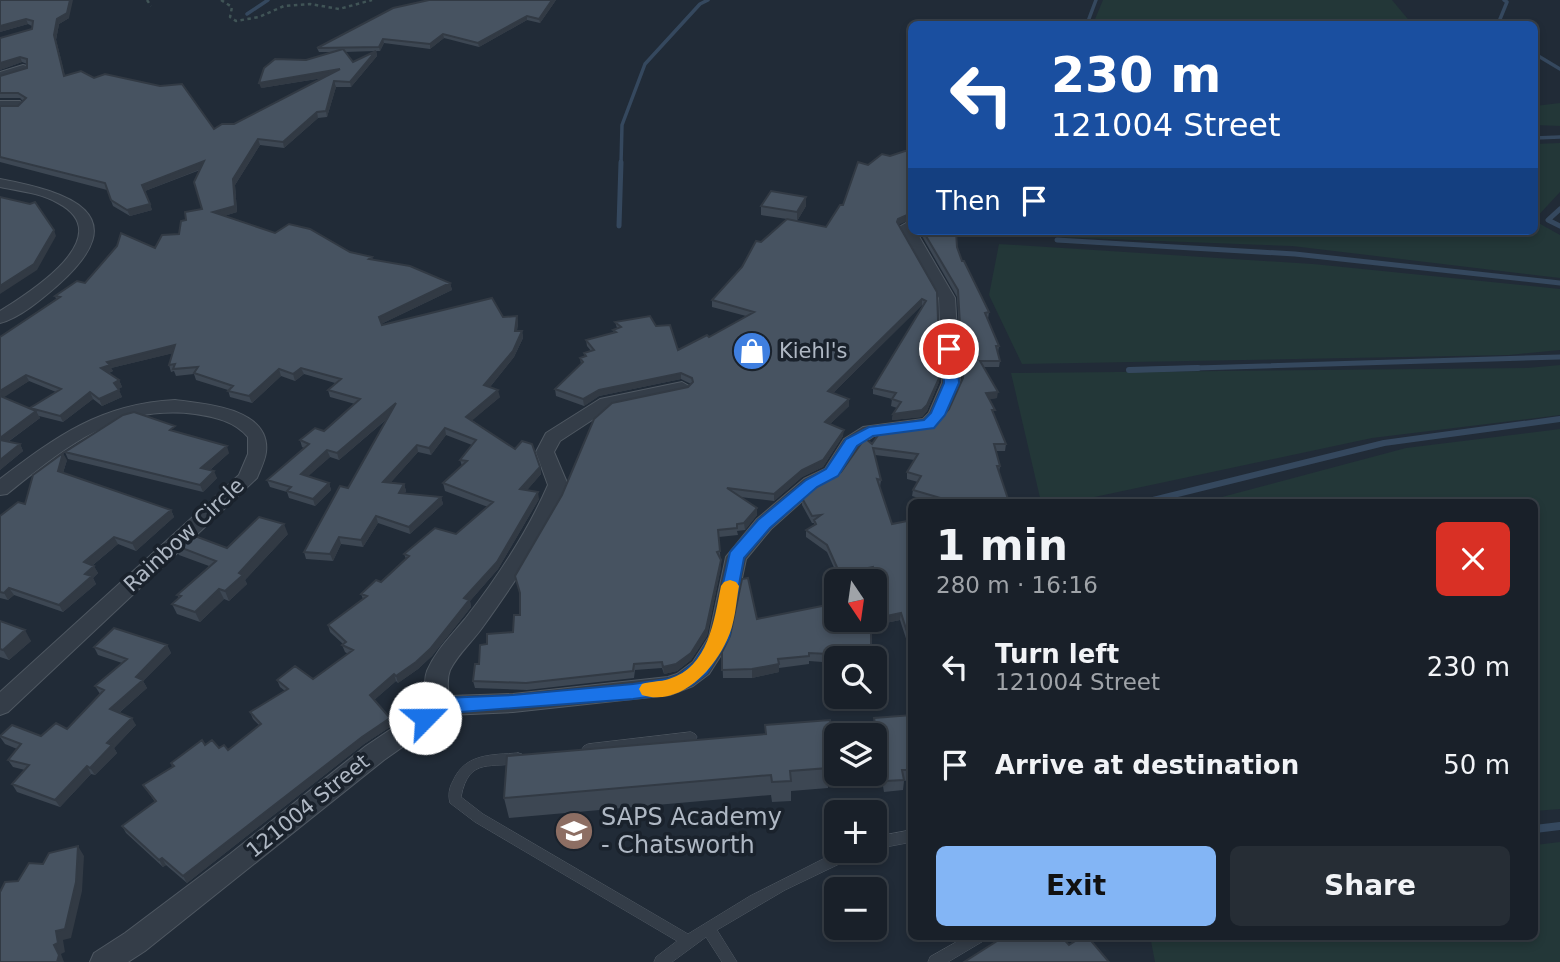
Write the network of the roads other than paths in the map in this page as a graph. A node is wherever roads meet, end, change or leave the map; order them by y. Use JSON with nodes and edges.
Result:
{"nodes":[{"id":1,"x":23,"y":69,"type":"edge"},
{"id":2,"x":0,"y":76,"type":"edge"},
{"id":3,"x":0,"y":105,"type":"edge"},
{"id":4,"x":20,"y":105,"type":"edge"},
{"id":5,"x":0,"y":183,"type":"edge"},
{"id":6,"x":906,"y":227,"type":"dead end"},
{"id":7,"x":908,"y":230,"type":"edge"},
{"id":8,"x":911,"y":235,"type":"edge"},
{"id":9,"x":0,"y":318,"type":"edge"},
{"id":10,"x":682,"y":387,"type":"edge"},
{"id":11,"x":0,"y":489,"type":"edge"},
{"id":12,"x":0,"y":706,"type":"edge"},
{"id":13,"x":443,"y":706,"type":"junction"},
{"id":14,"x":691,"y":737,"type":"edge"},
{"id":15,"x":575,"y":751,"type":"edge"},
{"id":16,"x":536,"y":756,"type":"edge"},
{"id":17,"x":908,"y":837,"type":"edge"},
{"id":18,"x":887,"y":841,"type":"edge"},
{"id":19,"x":826,"y":863,"type":"edge"},
{"id":20,"x":709,"y":929,"type":"junction"},
{"id":21,"x":973,"y":940,"type":"edge"},
{"id":22,"x":690,"y":942,"type":"junction"},
{"id":23,"x":104,"y":962,"type":"edge"},
{"id":24,"x":661,"y":962,"type":"edge"},
{"id":25,"x":730,"y":962,"type":"edge"},
{"id":26,"x":935,"y":962,"type":"edge"}],
"edges":[{"from":1,"to":2,"type":"street"},
{"from":3,"to":4,"type":"street"},
{"from":5,"to":9,"type":"street"},
{"from":6,"to":7,"type":"street"},
{"from":8,"to":13,"type":"street"},
{"from":10,"to":13,"type":"street"},
{"from":11,"to":12,"type":"street","name":"Rainbow Circle"},
{"from":13,"to":23,"type":"street","name":"121004 Street"},
{"from":14,"to":15,"type":"lane"},
{"from":16,"to":22,"type":"lane"},
{"from":17,"to":18,"type":"lane"},
{"from":19,"to":20,"type":"lane"},
{"from":20,"to":22,"type":"lane"},
{"from":20,"to":25,"type":"lane"},
{"from":21,"to":26,"type":"lane"},
{"from":22,"to":24,"type":"lane"}]}
